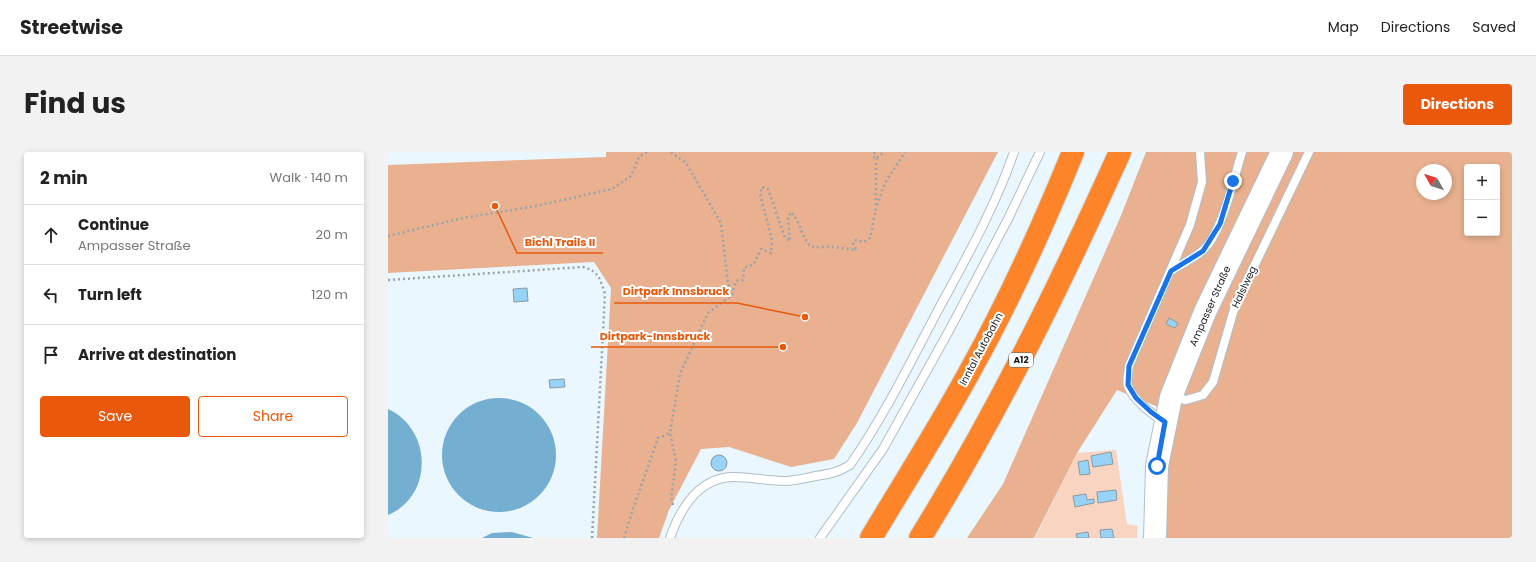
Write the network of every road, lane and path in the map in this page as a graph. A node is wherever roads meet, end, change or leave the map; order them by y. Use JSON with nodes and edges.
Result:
{"nodes":[{"id":1,"x":647,"y":152,"type":"edge"},
{"id":2,"x":671,"y":152,"type":"edge"},
{"id":3,"x":875,"y":152,"type":"edge"},
{"id":4,"x":884,"y":152,"type":"edge"},
{"id":5,"x":905,"y":152,"type":"edge"},
{"id":6,"x":1014,"y":152,"type":"edge"},
{"id":7,"x":1040,"y":152,"type":"edge"},
{"id":8,"x":1073,"y":152,"type":"edge"},
{"id":9,"x":1120,"y":152,"type":"edge"},
{"id":10,"x":1200,"y":152,"type":"edge"},
{"id":11,"x":1242,"y":152,"type":"edge"},
{"id":12,"x":1282,"y":152,"type":"edge"},
{"id":13,"x":1309,"y":152,"type":"edge"},
{"id":14,"x":876,"y":159,"type":"junction"},
{"id":15,"x":876,"y":208,"type":"junction"},
{"id":16,"x":388,"y":236,"type":"edge"},
{"id":17,"x":1171,"y":271,"type":"junction"},
{"id":18,"x":388,"y":280,"type":"edge"},
{"id":19,"x":732,"y":295,"type":"junction"},
{"id":20,"x":1172,"y":397,"type":"junction"},
{"id":21,"x":1165,"y":422,"type":"junction"},
{"id":22,"x":670,"y":434,"type":"junction"},
{"id":23,"x":676,"y":519,"type":"junction"},
{"id":24,"x":592,"y":538,"type":"edge"},
{"id":25,"x":624,"y":538,"type":"edge"},
{"id":26,"x":670,"y":538,"type":"edge"},
{"id":27,"x":820,"y":538,"type":"edge"},
{"id":28,"x":871,"y":538,"type":"edge"},
{"id":29,"x":920,"y":538,"type":"edge"},
{"id":30,"x":1155,"y":538,"type":"edge"}],
"edges":[{"from":1,"to":16,"type":"path"},
{"from":2,"to":19,"type":"path"},
{"from":3,"to":14,"type":"path"},
{"from":4,"to":14,"type":"path"},
{"from":5,"to":15,"type":"path"},
{"from":6,"to":23,"type":"lane"},
{"from":7,"to":27,"type":"lane"},
{"from":8,"to":28,"type":"highway","name":"Inntal Autobahn"},
{"from":9,"to":29,"type":"highway","number":"A12"},
{"from":10,"to":17,"type":"lane"},
{"from":11,"to":17,"type":"lane"},
{"from":12,"to":20,"type":"main road","name":"Ampasser Straße"},
{"from":13,"to":20,"type":"lane","name":"Halslweg"},
{"from":14,"to":15,"type":"path"},
{"from":15,"to":19,"type":"path"},
{"from":17,"to":21,"type":"lane"},
{"from":18,"to":24,"type":"path"},
{"from":19,"to":22,"type":"path"},
{"from":20,"to":21,"type":"main road","name":"Ampasser Straße"},
{"from":21,"to":30,"type":"main road","name":"Ampasser Straße"},
{"from":22,"to":23,"type":"path"},
{"from":22,"to":25,"type":"path"},
{"from":23,"to":26,"type":"lane"}]}
